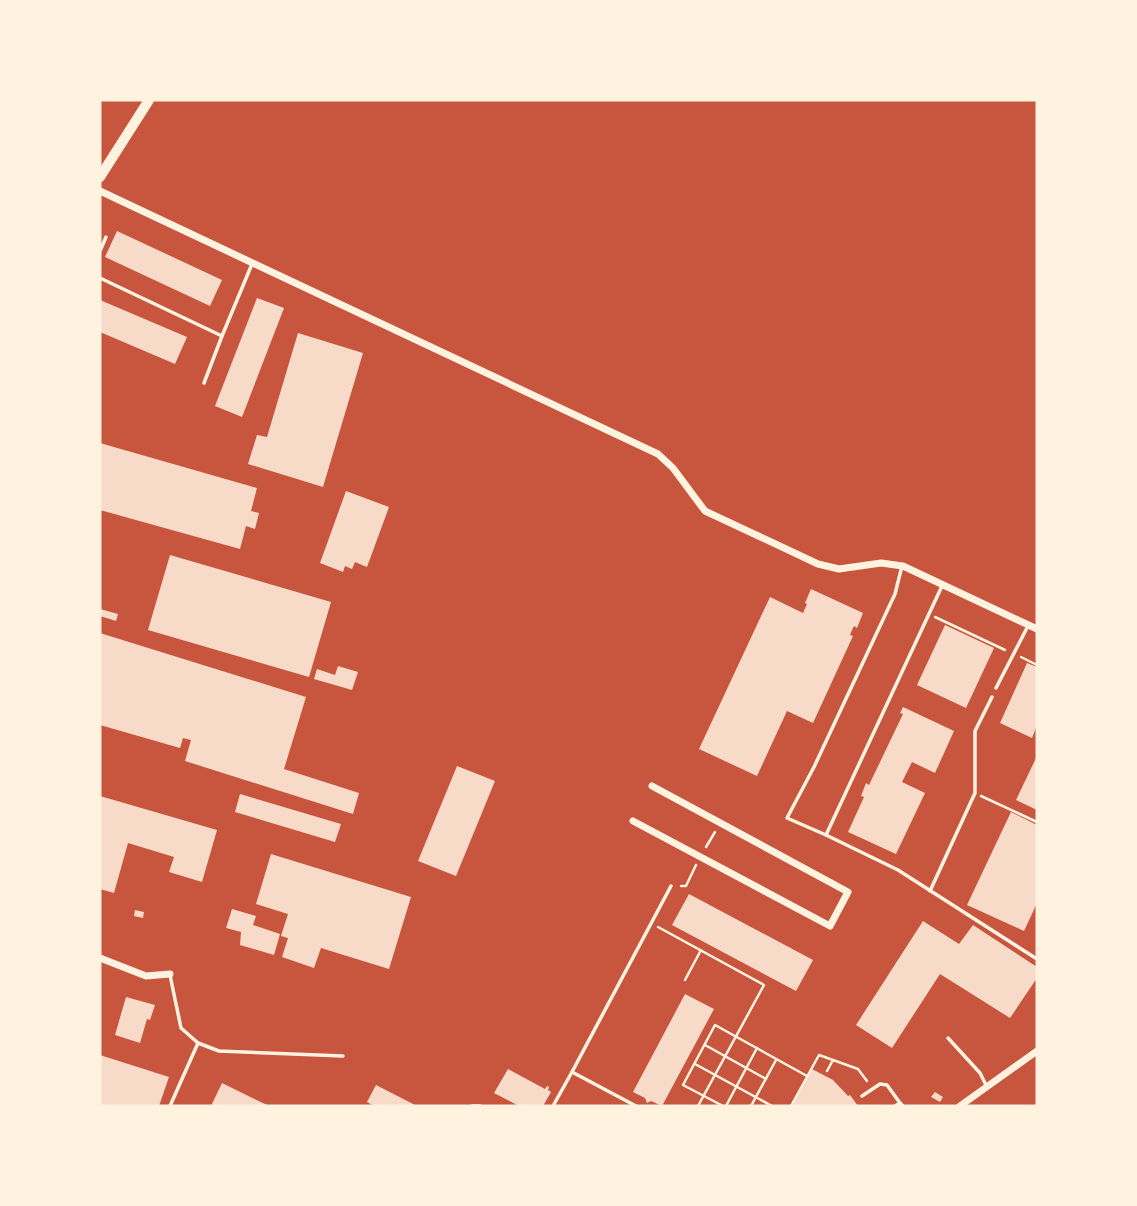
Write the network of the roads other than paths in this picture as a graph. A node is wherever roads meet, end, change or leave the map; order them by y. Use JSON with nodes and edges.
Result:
{"nodes":[{"id":1,"x":149,"y":100,"type":"edge"},
{"id":2,"x":100,"y":177,"type":"edge"},
{"id":3,"x":100,"y":191,"type":"edge"},
{"id":4,"x":106,"y":237,"type":"dead end"},
{"id":5,"x":100,"y":251,"type":"edge"},
{"id":6,"x":252,"y":264,"type":"junction"},
{"id":7,"x":100,"y":278,"type":"edge"},
{"id":8,"x":222,"y":336,"type":"junction"},
{"id":9,"x":204,"y":383,"type":"dead end"},
{"id":10,"x":903,"y":566,"type":"junction"},
{"id":11,"x":943,"y":584,"type":"junction"},
{"id":12,"x":1029,"y":625,"type":"junction"},
{"id":13,"x":1037,"y":629,"type":"edge"},
{"id":14,"x":996,"y":688,"type":"dead end"},
{"id":15,"x":992,"y":697,"type":"dead end"},
{"id":16,"x":652,"y":786,"type":"dead end"},
{"id":17,"x":633,"y":821,"type":"dead end"},
{"id":18,"x":826,"y":835,"type":"junction"},
{"id":19,"x":671,"y":886,"type":"dead end"},
{"id":20,"x":930,"y":891,"type":"junction"},
{"id":21,"x":100,"y":958,"type":"edge"},
{"id":22,"x":1037,"y":959,"type":"edge"},
{"id":23,"x":170,"y":974,"type":"joint"},
{"id":24,"x":948,"y":1038,"type":"dead end"},
{"id":25,"x":198,"y":1043,"type":"junction"},
{"id":26,"x":1037,"y":1051,"type":"edge"},
{"id":27,"x":343,"y":1056,"type":"dead end"},
{"id":28,"x":572,"y":1072,"type":"junction"},
{"id":29,"x":987,"y":1087,"type":"junction"},
{"id":30,"x":862,"y":1096,"type":"dead end"},
{"id":31,"x":902,"y":1104,"type":"edge"},
{"id":32,"x":965,"y":1105,"type":"edge"},
{"id":33,"x":170,"y":1106,"type":"edge"},
{"id":34,"x":472,"y":1106,"type":"edge"},
{"id":35,"x":480,"y":1106,"type":"edge"},
{"id":36,"x":554,"y":1106,"type":"edge"},
{"id":37,"x":636,"y":1106,"type":"edge"},
{"id":38,"x":895,"y":1106,"type":"edge"}],
"edges":[{"from":1,"to":2,"type":"street"},
{"from":3,"to":6,"type":"street"},
{"from":4,"to":5,"type":"lane"},
{"from":6,"to":8,"type":"lane"},
{"from":6,"to":10,"type":"street"},
{"from":7,"to":8,"type":"lane"},
{"from":8,"to":9,"type":"lane"},
{"from":10,"to":11,"type":"street"},
{"from":10,"to":18,"type":"lane"},
{"from":11,"to":12,"type":"street"},
{"from":11,"to":18,"type":"lane"},
{"from":12,"to":13,"type":"street"},
{"from":12,"to":14,"type":"lane"},
{"from":15,"to":20,"type":"lane"},
{"from":16,"to":17,"type":"street"},
{"from":18,"to":20,"type":"lane"},
{"from":19,"to":28,"type":"lane"},
{"from":20,"to":22,"type":"lane"},
{"from":21,"to":23,"type":"street"},
{"from":23,"to":25,"type":"lane"},
{"from":24,"to":29,"type":"lane"},
{"from":25,"to":27,"type":"lane"},
{"from":25,"to":33,"type":"lane"},
{"from":26,"to":29,"type":"street"},
{"from":28,"to":36,"type":"lane"},
{"from":28,"to":37,"type":"lane"},
{"from":29,"to":32,"type":"street"},
{"from":30,"to":31,"type":"lane"},
{"from":31,"to":38,"type":"lane"},
{"from":34,"to":35,"type":"lane"}]}
